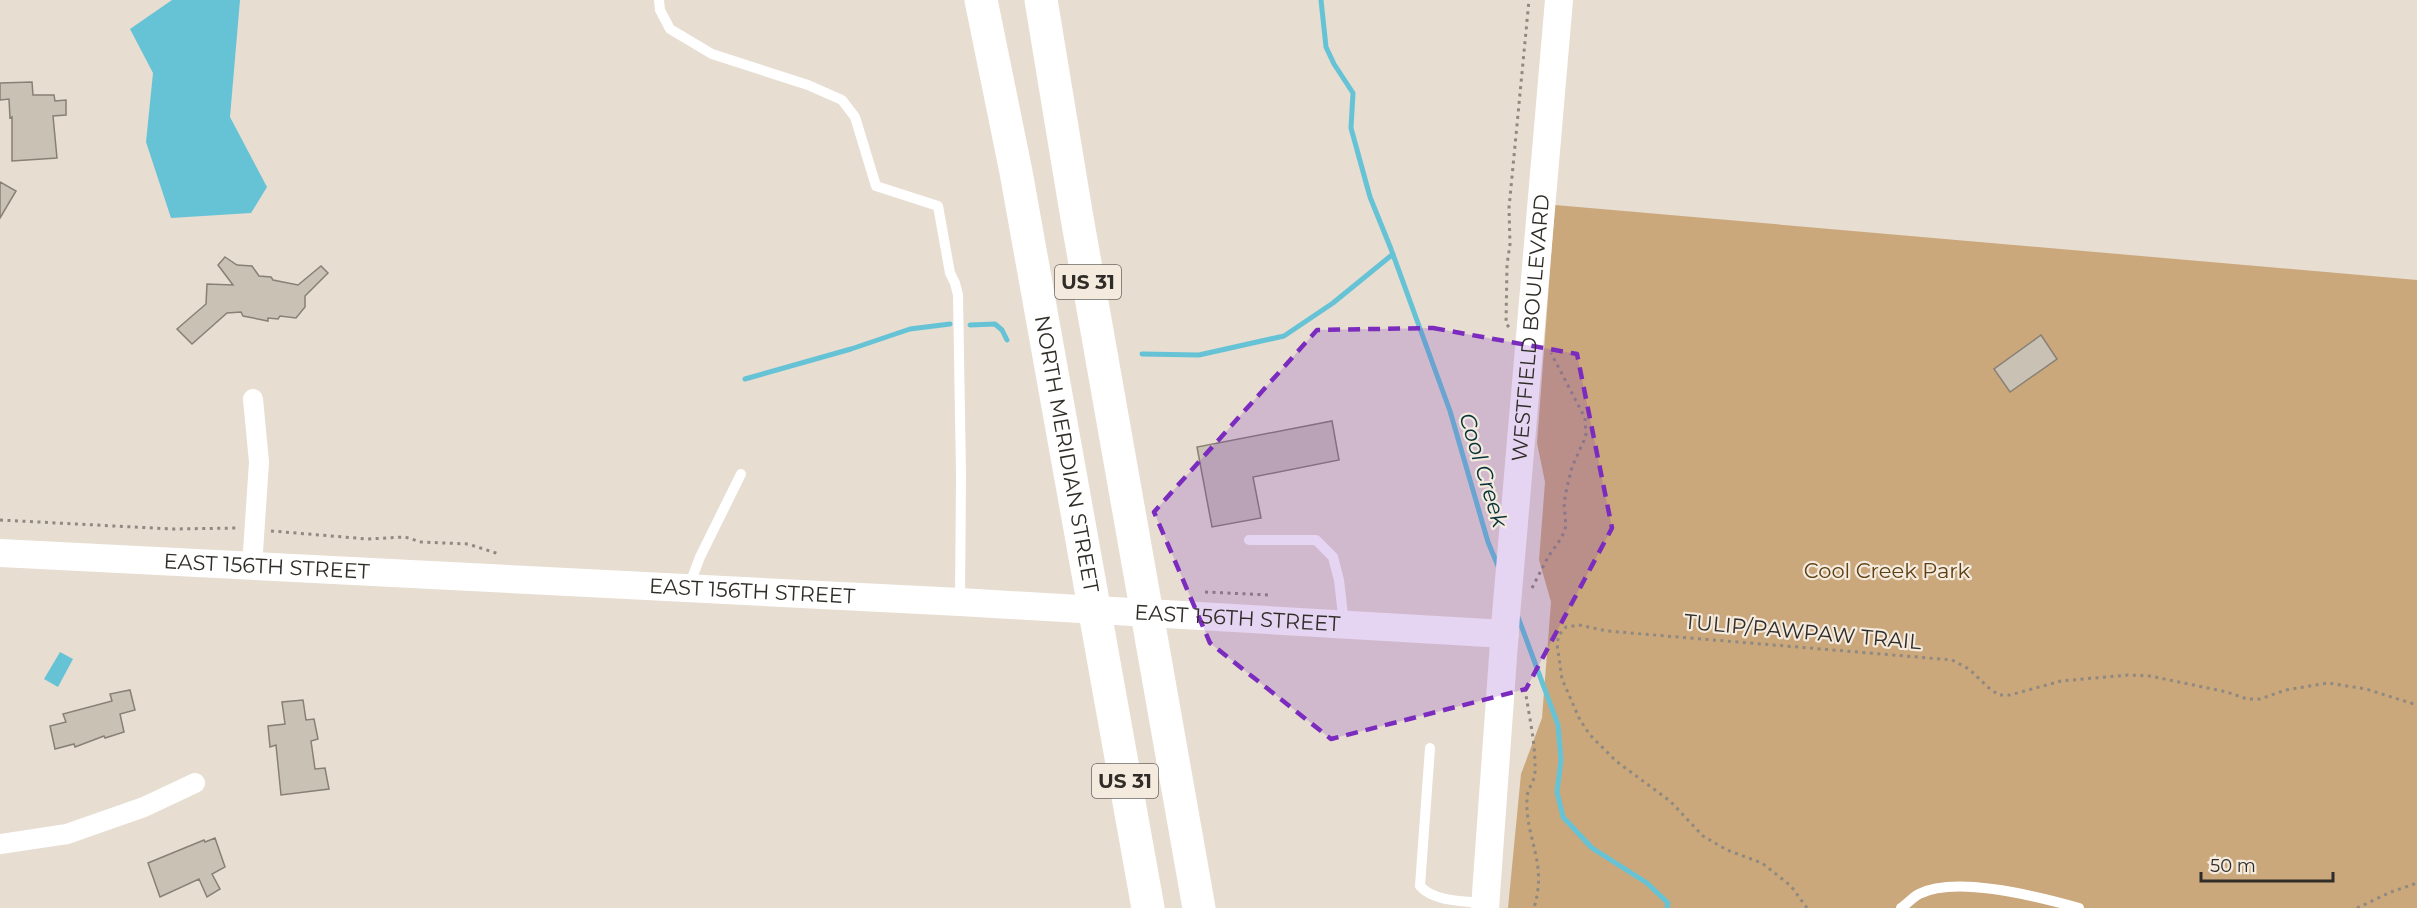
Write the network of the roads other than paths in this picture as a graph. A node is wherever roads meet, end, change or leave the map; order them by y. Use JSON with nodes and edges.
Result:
{"nodes":[{"id":1,"x":659,"y":0,"type":"edge"},
{"id":2,"x":981,"y":0,"type":"edge"},
{"id":3,"x":1041,"y":0,"type":"edge"},
{"id":4,"x":1559,"y":0,"type":"edge"},
{"id":5,"x":253,"y":399,"type":"dead end"},
{"id":6,"x":741,"y":474,"type":"dead end"},
{"id":7,"x":1249,"y":540,"type":"dead end"},
{"id":8,"x":0,"y":553,"type":"edge"},
{"id":9,"x":252,"y":567,"type":"junction"},
{"id":10,"x":688,"y":589,"type":"junction"},
{"id":11,"x":960,"y":602,"type":"junction"},
{"id":12,"x":1506,"y":624,"type":"junction"},
{"id":13,"x":1344,"y":625,"type":"junction"},
{"id":14,"x":1430,"y":748,"type":"dead end"},
{"id":15,"x":195,"y":783,"type":"dead end"},
{"id":16,"x":0,"y":844,"type":"edge"},
{"id":17,"x":1485,"y":905,"type":"edge"},
{"id":18,"x":1148,"y":908,"type":"edge"},
{"id":19,"x":1199,"y":908,"type":"edge"},
{"id":20,"x":1901,"y":908,"type":"edge"},
{"id":21,"x":2079,"y":908,"type":"edge"}],
"edges":[{"from":1,"to":11,"type":"lane"},
{"from":2,"to":18,"type":"highway","name":"NORTH MERIDIAN STREET","number":"US 31"},
{"from":3,"to":19,"type":"highway","number":"US 31"},
{"from":4,"to":12,"type":"street","name":"WESTFIELD BOULEVARD"},
{"from":5,"to":9,"type":"street"},
{"from":6,"to":10,"type":"lane"},
{"from":7,"to":13,"type":"lane"},
{"from":8,"to":9,"type":"street","name":"EAST 156TH STREET"},
{"from":9,"to":10,"type":"street","name":"EAST 156TH STREET"},
{"from":10,"to":11,"type":"street","name":"EAST 156TH STREET"},
{"from":11,"to":13,"type":"street","name":"EAST 156TH STREET"},
{"from":12,"to":13,"type":"street","name":"EAST 156TH STREET"},
{"from":12,"to":17,"type":"street","name":"WESTFIELD BOULEVARD"},
{"from":14,"to":17,"type":"lane"},
{"from":15,"to":16,"type":"street"},
{"from":20,"to":21,"type":"lane"}]}
